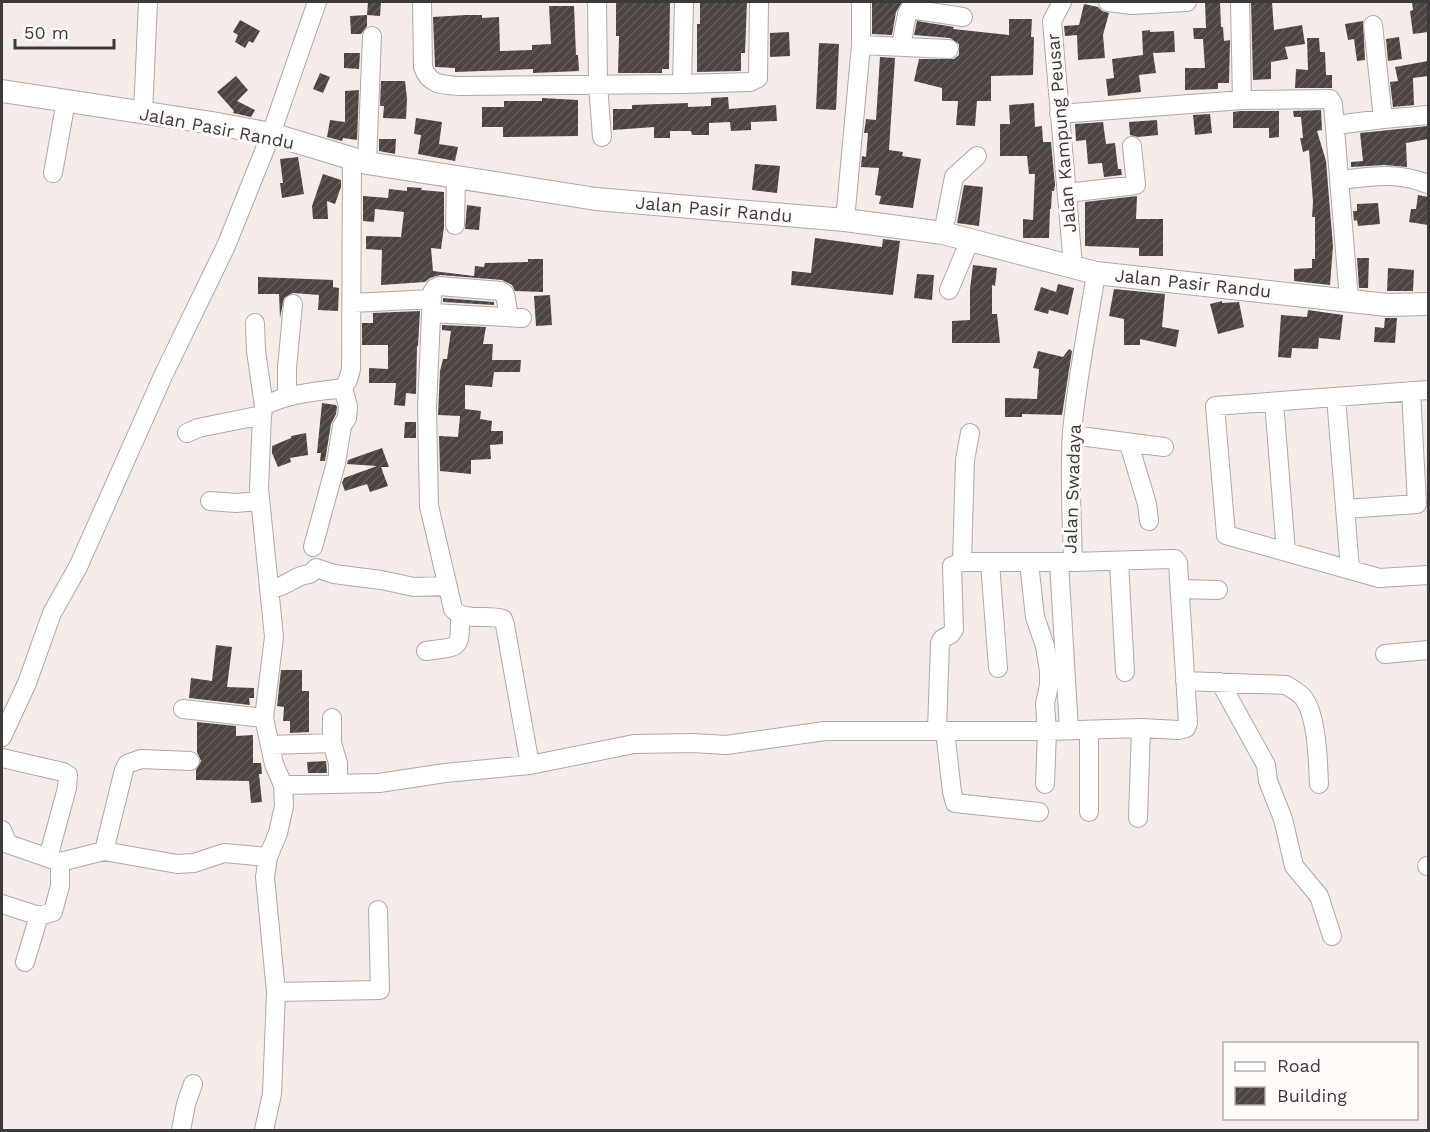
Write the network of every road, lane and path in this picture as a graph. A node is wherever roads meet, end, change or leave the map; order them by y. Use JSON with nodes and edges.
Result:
{"nodes":[{"id":1,"x":148,"y":2,"type":"edge"},
{"id":2,"x":317,"y":2,"type":"edge"},
{"id":3,"x":422,"y":2,"type":"edge"},
{"id":4,"x":597,"y":2,"type":"edge"},
{"id":5,"x":684,"y":2,"type":"edge"},
{"id":6,"x":759,"y":2,"type":"edge"},
{"id":7,"x":861,"y":2,"type":"edge"},
{"id":8,"x":1062,"y":2,"type":"edge"},
{"id":9,"x":1108,"y":2,"type":"edge"},
{"id":10,"x":1187,"y":2,"type":"edge"},
{"id":11,"x":1240,"y":2,"type":"edge"},
{"id":12,"x":936,"y":7,"type":"edge"},
{"id":13,"x":963,"y":17,"type":"dead end"},
{"id":14,"x":1373,"y":25,"type":"dead end"},
{"id":15,"x":372,"y":36,"type":"dead end"},
{"id":16,"x":861,"y":45,"type":"junction"},
{"id":17,"x":901,"y":46,"type":"junction"},
{"id":18,"x":949,"y":49,"type":"dead end"},
{"id":19,"x":682,"y":84,"type":"junction"},
{"id":20,"x":598,"y":86,"type":"junction"},
{"id":21,"x":2,"y":91,"type":"edge"},
{"id":22,"x":1242,"y":100,"type":"junction"},
{"id":23,"x":66,"y":101,"type":"junction"},
{"id":24,"x":143,"y":113,"type":"junction"},
{"id":25,"x":1059,"y":114,"type":"junction"},
{"id":26,"x":1428,"y":115,"type":"edge"},
{"id":27,"x":1383,"y":119,"type":"junction"},
{"id":28,"x":1335,"y":125,"type":"junction"},
{"id":29,"x":271,"y":134,"type":"junction"},
{"id":30,"x":602,"y":137,"type":"dead end"},
{"id":31,"x":1132,"y":146,"type":"dead end"},
{"id":32,"x":977,"y":156,"type":"dead end"},
{"id":33,"x":359,"y":161,"type":"junction"},
{"id":34,"x":53,"y":173,"type":"dead end"},
{"id":35,"x":456,"y":177,"type":"junction"},
{"id":36,"x":1341,"y":180,"type":"junction"},
{"id":37,"x":1428,"y":184,"type":"edge"},
{"id":38,"x":1067,"y":193,"type":"junction"},
{"id":39,"x":845,"y":220,"type":"junction"},
{"id":40,"x":455,"y":225,"type":"dead end"},
{"id":41,"x":943,"y":233,"type":"junction"},
{"id":42,"x":970,"y":240,"type":"junction"},
{"id":43,"x":1072,"y":266,"type":"junction"},
{"id":44,"x":1096,"y":273,"type":"junction"},
{"id":45,"x":949,"y":290,"type":"dead end"},
{"id":46,"x":1349,"y":300,"type":"junction"},
{"id":47,"x":352,"y":303,"type":"junction"},
{"id":48,"x":293,"y":304,"type":"dead end"},
{"id":49,"x":1428,"y":304,"type":"edge"},
{"id":50,"x":432,"y":306,"type":"junction"},
{"id":51,"x":255,"y":323,"type":"dead end"},
{"id":52,"x":343,"y":388,"type":"junction"},
{"id":53,"x":1420,"y":390,"type":"edge"},
{"id":54,"x":287,"y":396,"type":"junction"},
{"id":55,"x":1336,"y":397,"type":"junction"},
{"id":56,"x":1274,"y":402,"type":"junction"},
{"id":57,"x":263,"y":410,"type":"junction"},
{"id":58,"x":187,"y":433,"type":"dead end"},
{"id":59,"x":970,"y":434,"type":"dead end"},
{"id":60,"x":1072,"y":435,"type":"junction"},
{"id":61,"x":1129,"y":444,"type":"junction"},
{"id":62,"x":1164,"y":447,"type":"dead end"},
{"id":63,"x":210,"y":501,"type":"dead end"},
{"id":64,"x":260,"y":501,"type":"junction"},
{"id":65,"x":1345,"y":509,"type":"junction"},
{"id":66,"x":1149,"y":520,"type":"dead end"},
{"id":67,"x":314,"y":547,"type":"dead end"},
{"id":68,"x":1286,"y":552,"type":"junction"},
{"id":69,"x":962,"y":562,"type":"junction"},
{"id":70,"x":1066,"y":562,"type":"junction"},
{"id":71,"x":1119,"y":562,"type":"junction"},
{"id":72,"x":990,"y":563,"type":"junction"},
{"id":73,"x":1029,"y":563,"type":"junction"},
{"id":74,"x":1350,"y":569,"type":"junction"},
{"id":75,"x":1428,"y":575,"type":"edge"},
{"id":76,"x":448,"y":586,"type":"junction"},
{"id":77,"x":269,"y":589,"type":"junction"},
{"id":78,"x":1180,"y":589,"type":"junction"},
{"id":79,"x":1218,"y":590,"type":"dead end"},
{"id":80,"x":460,"y":615,"type":"junction"},
{"id":81,"x":1428,"y":650,"type":"edge"},
{"id":82,"x":426,"y":651,"type":"dead end"},
{"id":83,"x":1385,"y":654,"type":"dead end"},
{"id":84,"x":998,"y":668,"type":"dead end"},
{"id":85,"x":1125,"y":672,"type":"dead end"},
{"id":86,"x":1185,"y":681,"type":"junction"},
{"id":87,"x":1220,"y":682,"type":"junction"},
{"id":88,"x":183,"y":709,"type":"dead end"},
{"id":89,"x":264,"y":718,"type":"junction"},
{"id":90,"x":332,"y":718,"type":"dead end"},
{"id":91,"x":1141,"y":728,"type":"junction"},
{"id":92,"x":1069,"y":730,"type":"junction"},
{"id":93,"x":1089,"y":730,"type":"junction"},
{"id":94,"x":941,"y":731,"type":"junction"},
{"id":95,"x":1047,"y":731,"type":"junction"},
{"id":96,"x":2,"y":737,"type":"edge"},
{"id":97,"x":332,"y":744,"type":"junction"},
{"id":98,"x":270,"y":745,"type":"junction"},
{"id":99,"x":2,"y":758,"type":"edge"},
{"id":100,"x":190,"y":761,"type":"dead end"},
{"id":101,"x":530,"y":765,"type":"junction"},
{"id":102,"x":338,"y":783,"type":"junction"},
{"id":103,"x":1045,"y":784,"type":"dead end"},
{"id":104,"x":1319,"y":784,"type":"dead end"},
{"id":105,"x":283,"y":785,"type":"junction"},
{"id":106,"x":1039,"y":812,"type":"dead end"},
{"id":107,"x":1089,"y":812,"type":"dead end"},
{"id":108,"x":1138,"y":818,"type":"dead end"},
{"id":109,"x":2,"y":830,"type":"edge"},
{"id":110,"x":104,"y":851,"type":"junction"},
{"id":111,"x":268,"y":857,"type":"junction"},
{"id":112,"x":54,"y":860,"type":"junction"},
{"id":113,"x":2,"y":904,"type":"edge"},
{"id":114,"x":378,"y":910,"type":"dead end"},
{"id":115,"x":39,"y":916,"type":"junction"},
{"id":116,"x":1332,"y":936,"type":"dead end"},
{"id":117,"x":25,"y":962,"type":"dead end"},
{"id":118,"x":276,"y":992,"type":"junction"},
{"id":119,"x":194,"y":1084,"type":"dead end"},
{"id":120,"x":181,"y":1131,"type":"edge"},
{"id":121,"x":264,"y":1131,"type":"edge"}],
"edges":[{"from":1,"to":24,"type":"street"},
{"from":2,"to":29,"type":"street"},
{"from":3,"to":20,"type":"street"},
{"from":4,"to":20,"type":"street"},
{"from":5,"to":19,"type":"street"},
{"from":6,"to":19,"type":"street"},
{"from":7,"to":16,"type":"street"},
{"from":8,"to":25,"type":"street","name":"Jalan Kampung Peusar"},
{"from":9,"to":10,"type":"street"},
{"from":11,"to":22,"type":"street"},
{"from":12,"to":13,"type":"street"},
{"from":12,"to":17,"type":"street"},
{"from":14,"to":27,"type":"street"},
{"from":15,"to":33,"type":"street"},
{"from":16,"to":17,"type":"street"},
{"from":16,"to":39,"type":"street"},
{"from":17,"to":18,"type":"street"},
{"from":19,"to":20,"type":"street"},
{"from":20,"to":30,"type":"street"},
{"from":21,"to":23,"type":"main road","name":"Jalan Pasir Randu"},
{"from":22,"to":25,"type":"street"},
{"from":22,"to":28,"type":"street"},
{"from":23,"to":24,"type":"main road","name":"Jalan Pasir Randu"},
{"from":23,"to":34,"type":"street"},
{"from":24,"to":29,"type":"main road","name":"Jalan Pasir Randu"},
{"from":25,"to":38,"type":"street","name":"Jalan Kampung Peusar"},
{"from":26,"to":27,"type":"street"},
{"from":27,"to":28,"type":"street"},
{"from":28,"to":36,"type":"street"},
{"from":29,"to":33,"type":"main road","name":"Jalan Pasir Randu"},
{"from":29,"to":96,"type":"street"},
{"from":31,"to":38,"type":"street"},
{"from":32,"to":41,"type":"street"},
{"from":33,"to":35,"type":"main road","name":"Jalan Pasir Randu"},
{"from":33,"to":47,"type":"street"},
{"from":35,"to":39,"type":"main road","name":"Jalan Pasir Randu"},
{"from":35,"to":40,"type":"street"},
{"from":36,"to":37,"type":"street"},
{"from":36,"to":46,"type":"street"},
{"from":38,"to":43,"type":"street","name":"Jalan Kampung Peusar"},
{"from":39,"to":41,"type":"main road","name":"Jalan Pasir Randu"},
{"from":41,"to":42,"type":"main road","name":"Jalan Pasir Randu"},
{"from":42,"to":43,"type":"main road","name":"Jalan Pasir Randu"},
{"from":42,"to":45,"type":"street"},
{"from":43,"to":44,"type":"main road","name":"Jalan Pasir Randu"},
{"from":44,"to":46,"type":"main road","name":"Jalan Pasir Randu"},
{"from":44,"to":60,"type":"street","name":"Jalan Swadaya"},
{"from":46,"to":49,"type":"main road","name":"Jalan Pasir Randu"},
{"from":47,"to":50,"type":"street"},
{"from":47,"to":52,"type":"street"},
{"from":48,"to":54,"type":"street"},
{"from":50,"to":50,"type":"street"},
{"from":50,"to":76,"type":"street"},
{"from":51,"to":57,"type":"street"},
{"from":52,"to":54,"type":"street"},
{"from":52,"to":67,"type":"street"},
{"from":53,"to":55,"type":"street"},
{"from":53,"to":65,"type":"street"},
{"from":54,"to":57,"type":"street"},
{"from":55,"to":56,"type":"street"},
{"from":55,"to":65,"type":"street"},
{"from":56,"to":68,"type":"street"},
{"from":56,"to":68,"type":"street"},
{"from":57,"to":58,"type":"street"},
{"from":57,"to":64,"type":"street"},
{"from":59,"to":69,"type":"street"},
{"from":60,"to":61,"type":"street"},
{"from":60,"to":70,"type":"street","name":"Jalan Swadaya"},
{"from":61,"to":62,"type":"street"},
{"from":61,"to":66,"type":"street"},
{"from":63,"to":64,"type":"street"},
{"from":64,"to":77,"type":"street"},
{"from":65,"to":74,"type":"street"},
{"from":68,"to":74,"type":"street"},
{"from":69,"to":72,"type":"street","name":"Jalan Swadaya"},
{"from":69,"to":94,"type":"street"},
{"from":70,"to":71,"type":"street"},
{"from":70,"to":73,"type":"street","name":"Jalan Swadaya"},
{"from":70,"to":92,"type":"street"},
{"from":71,"to":78,"type":"street"},
{"from":71,"to":85,"type":"street"},
{"from":72,"to":73,"type":"street","name":"Jalan Swadaya"},
{"from":72,"to":84,"type":"street"},
{"from":73,"to":95,"type":"street"},
{"from":74,"to":75,"type":"street"},
{"from":76,"to":77,"type":"street"},
{"from":76,"to":80,"type":"street"},
{"from":77,"to":89,"type":"street"},
{"from":78,"to":79,"type":"street"},
{"from":78,"to":86,"type":"street"},
{"from":80,"to":82,"type":"street"},
{"from":80,"to":101,"type":"street"},
{"from":81,"to":83,"type":"street"},
{"from":86,"to":87,"type":"street"},
{"from":86,"to":91,"type":"street"},
{"from":87,"to":104,"type":"street"},
{"from":87,"to":116,"type":"street"},
{"from":88,"to":89,"type":"street"},
{"from":89,"to":98,"type":"street"},
{"from":90,"to":97,"type":"street"},
{"from":91,"to":93,"type":"street"},
{"from":91,"to":108,"type":"street"},
{"from":92,"to":93,"type":"street"},
{"from":92,"to":95,"type":"street"},
{"from":93,"to":107,"type":"street"},
{"from":94,"to":95,"type":"street"},
{"from":94,"to":101,"type":"street"},
{"from":94,"to":106,"type":"street"},
{"from":95,"to":103,"type":"street"},
{"from":97,"to":98,"type":"street"},
{"from":97,"to":102,"type":"street"},
{"from":98,"to":105,"type":"street"},
{"from":99,"to":112,"type":"street"},
{"from":100,"to":110,"type":"street"},
{"from":101,"to":102,"type":"street"},
{"from":102,"to":105,"type":"street"},
{"from":105,"to":111,"type":"street"},
{"from":109,"to":112,"type":"street"},
{"from":110,"to":111,"type":"street"},
{"from":110,"to":112,"type":"street"},
{"from":111,"to":118,"type":"street"},
{"from":112,"to":115,"type":"street"},
{"from":113,"to":115,"type":"street"},
{"from":114,"to":118,"type":"street"},
{"from":115,"to":117,"type":"street"},
{"from":118,"to":121,"type":"street"},
{"from":119,"to":120,"type":"street"}]}
